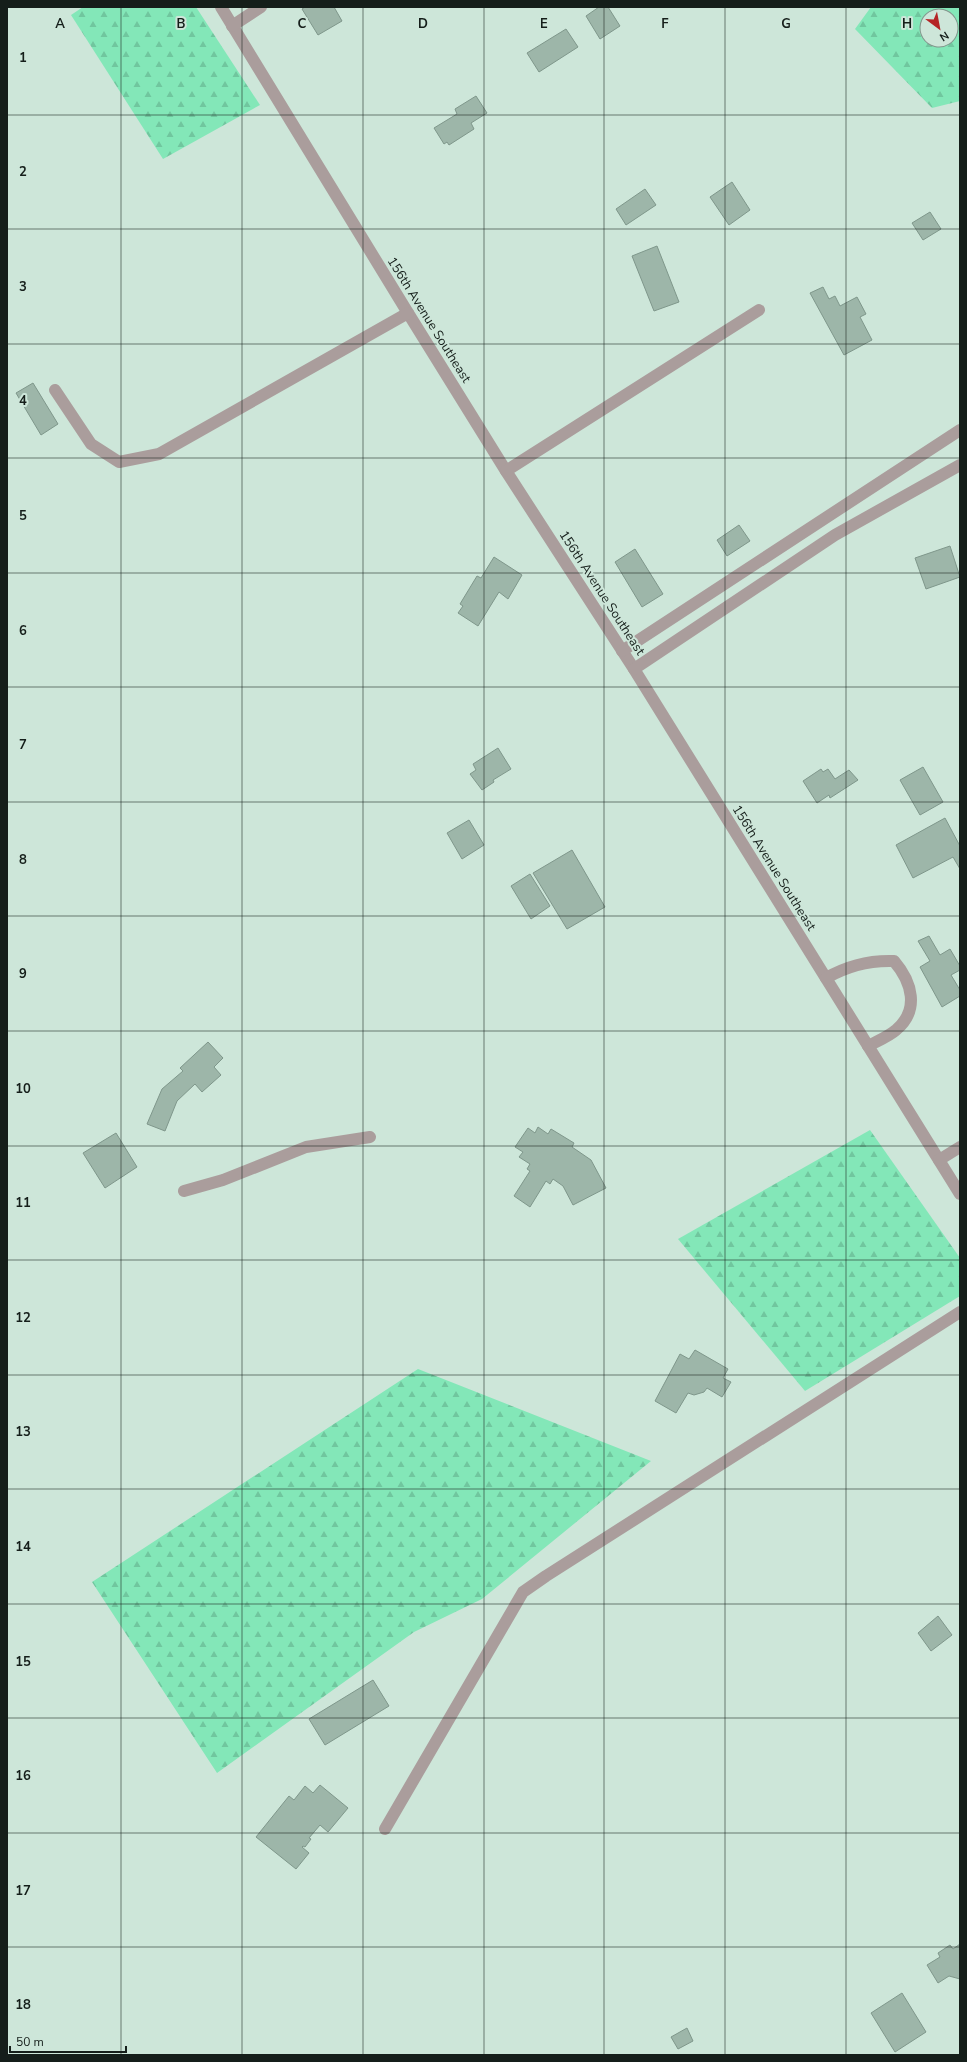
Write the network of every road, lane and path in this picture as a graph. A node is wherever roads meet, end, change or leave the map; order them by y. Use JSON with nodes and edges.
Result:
{"nodes":[{"id":1,"x":221,"y":7,"type":"edge"},
{"id":2,"x":261,"y":7,"type":"edge"},
{"id":3,"x":232,"y":26,"type":"junction"},
{"id":4,"x":759,"y":310,"type":"dead end"},
{"id":5,"x":408,"y":313,"type":"junction"},
{"id":6,"x":55,"y":390,"type":"dead end"},
{"id":7,"x":960,"y":430,"type":"edge"},
{"id":8,"x":960,"y":465,"type":"edge"},
{"id":9,"x":506,"y":471,"type":"junction"},
{"id":10,"x":622,"y":651,"type":"junction"},
{"id":11,"x":634,"y":669,"type":"junction"},
{"id":12,"x":826,"y":978,"type":"junction"},
{"id":13,"x":868,"y":1046,"type":"junction"},
{"id":14,"x":370,"y":1137,"type":"dead end"},
{"id":15,"x":960,"y":1147,"type":"edge"},
{"id":16,"x":939,"y":1160,"type":"junction"},
{"id":17,"x":184,"y":1191,"type":"dead end"},
{"id":18,"x":960,"y":1194,"type":"edge"},
{"id":19,"x":960,"y":1312,"type":"edge"},
{"id":20,"x":385,"y":1830,"type":"dead end"}],
"edges":[{"from":1,"to":3,"type":"street","name":"156th Avenue Southeast"},
{"from":2,"to":3,"type":"street"},
{"from":3,"to":5,"type":"street","name":"156th Avenue Southeast"},
{"from":4,"to":9,"type":"street"},
{"from":5,"to":6,"type":"street"},
{"from":5,"to":9,"type":"street","name":"156th Avenue Southeast"},
{"from":7,"to":10,"type":"street"},
{"from":8,"to":11,"type":"street"},
{"from":9,"to":10,"type":"street","name":"156th Avenue Southeast"},
{"from":10,"to":11,"type":"street","name":"156th Avenue Southeast"},
{"from":11,"to":12,"type":"street","name":"156th Avenue Southeast"},
{"from":12,"to":13,"type":"street","name":"156th Avenue Southeast"},
{"from":12,"to":13,"type":"street"},
{"from":13,"to":16,"type":"street","name":"156th Avenue Southeast"},
{"from":14,"to":17,"type":"street"},
{"from":15,"to":16,"type":"street"},
{"from":16,"to":18,"type":"street","name":"156th Avenue Southeast"},
{"from":19,"to":20,"type":"street"}]}
